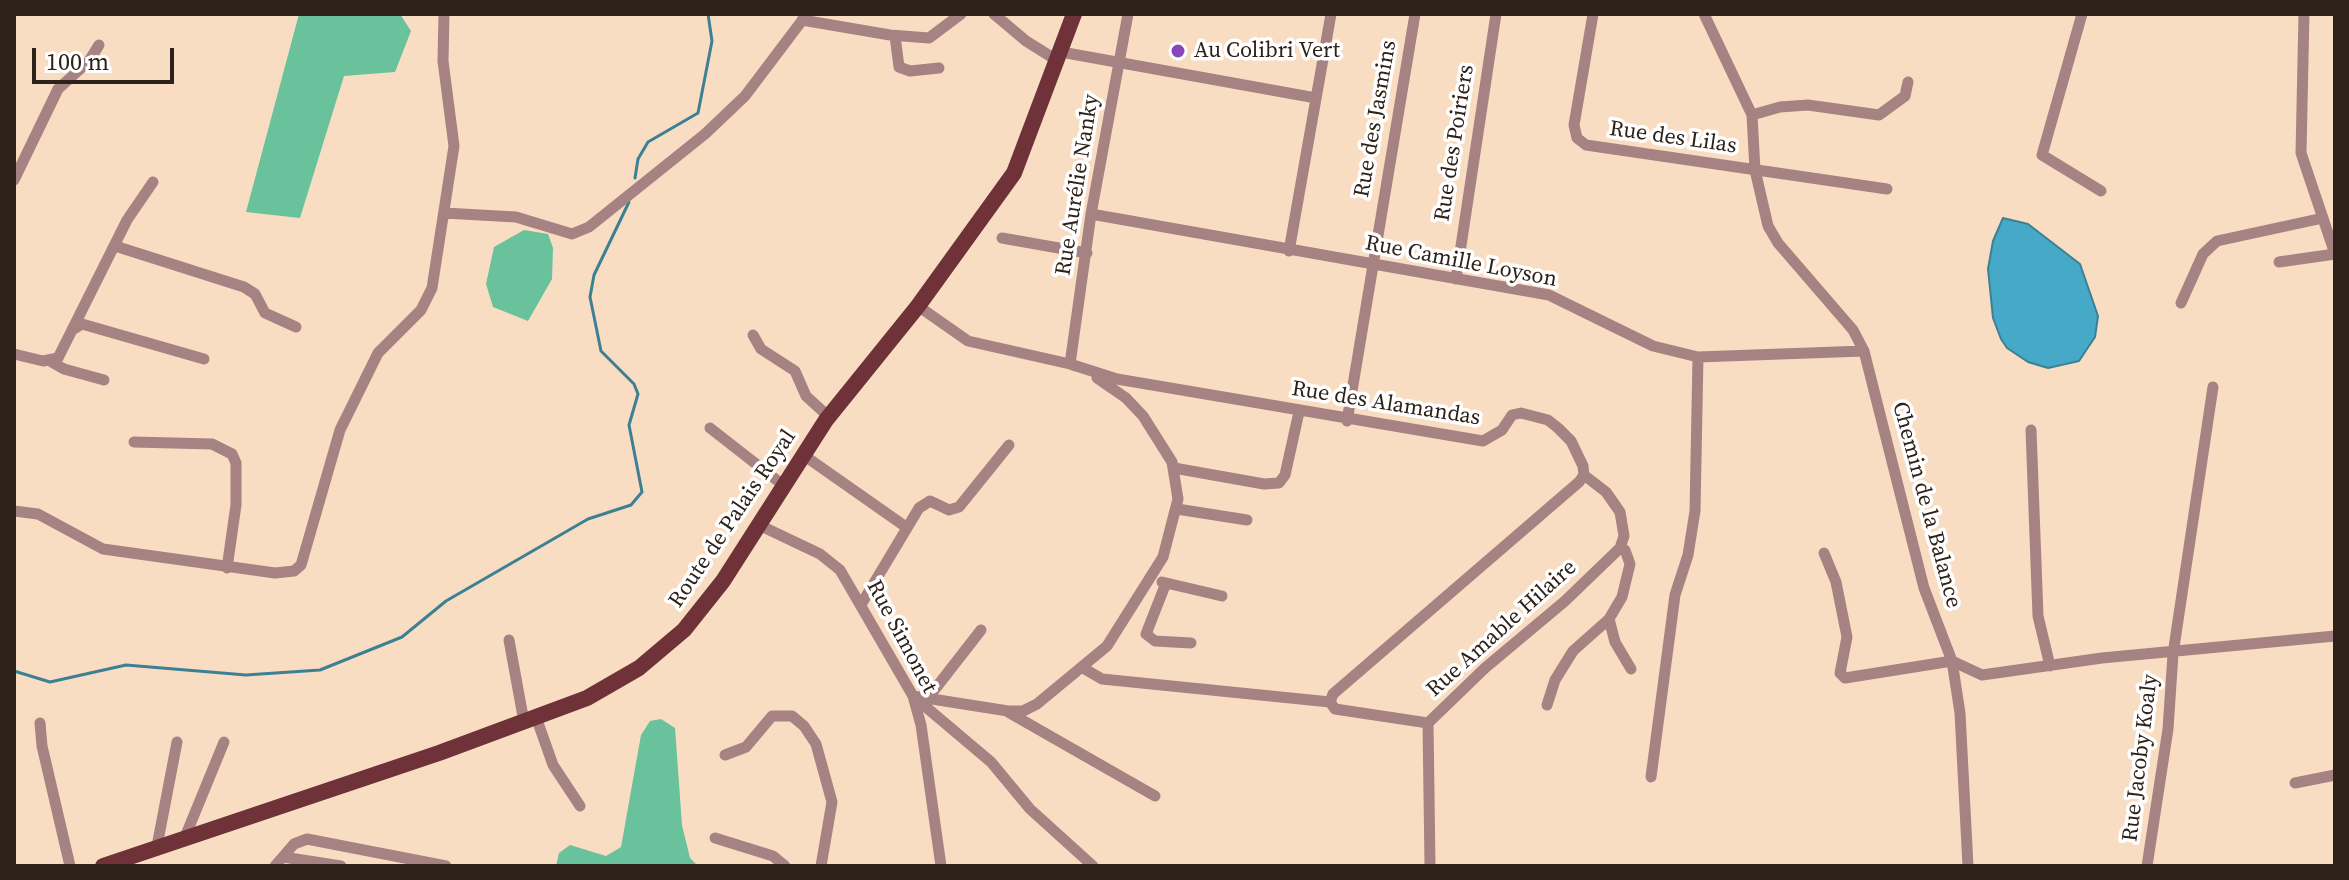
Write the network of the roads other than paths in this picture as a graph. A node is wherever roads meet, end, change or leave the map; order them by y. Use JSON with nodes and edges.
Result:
{"nodes":[{"id":1,"x":444,"y":14,"type":"edge"},
{"id":2,"x":961,"y":14,"type":"edge"},
{"id":3,"x":994,"y":14,"type":"edge"},
{"id":4,"x":1074,"y":14,"type":"edge"},
{"id":5,"x":1128,"y":14,"type":"edge"},
{"id":6,"x":1331,"y":14,"type":"edge"},
{"id":7,"x":1415,"y":14,"type":"edge"},
{"id":8,"x":1496,"y":14,"type":"edge"},
{"id":9,"x":1593,"y":14,"type":"edge"},
{"id":10,"x":1704,"y":14,"type":"edge"},
{"id":11,"x":2082,"y":14,"type":"edge"},
{"id":12,"x":2304,"y":14,"type":"edge"},
{"id":13,"x":804,"y":17,"type":"edge"},
{"id":14,"x":895,"y":36,"type":"junction"},
{"id":15,"x":99,"y":45,"type":"dead end"},
{"id":16,"x":1060,"y":56,"type":"junction"},
{"id":17,"x":1118,"y":63,"type":"junction"},
{"id":18,"x":939,"y":68,"type":"dead end"},
{"id":19,"x":1908,"y":82,"type":"dead end"},
{"id":20,"x":1316,"y":98,"type":"junction"},
{"id":21,"x":1752,"y":115,"type":"junction"},
{"id":22,"x":1755,"y":170,"type":"junction"},
{"id":23,"x":14,"y":180,"type":"edge"},
{"id":24,"x":153,"y":182,"type":"dead end"},
{"id":25,"x":1887,"y":189,"type":"dead end"},
{"id":26,"x":2101,"y":191,"type":"dead end"},
{"id":27,"x":444,"y":213,"type":"junction"},
{"id":28,"x":1091,"y":214,"type":"junction"},
{"id":29,"x":2323,"y":218,"type":"junction"},
{"id":30,"x":1002,"y":238,"type":"dead end"},
{"id":31,"x":115,"y":246,"type":"junction"},
{"id":32,"x":1289,"y":251,"type":"junction"},
{"id":33,"x":1087,"y":253,"type":"junction"},
{"id":34,"x":2335,"y":254,"type":"edge"},
{"id":35,"x":2279,"y":262,"type":"dead end"},
{"id":36,"x":1370,"y":265,"type":"junction"},
{"id":37,"x":1456,"y":279,"type":"junction"},
{"id":38,"x":2181,"y":303,"type":"dead end"},
{"id":39,"x":918,"y":306,"type":"junction"},
{"id":40,"x":296,"y":327,"type":"dead end"},
{"id":41,"x":72,"y":330,"type":"junction"},
{"id":42,"x":753,"y":335,"type":"dead end"},
{"id":43,"x":1864,"y":351,"type":"junction"},
{"id":44,"x":14,"y":354,"type":"edge"},
{"id":45,"x":1698,"y":357,"type":"junction"},
{"id":46,"x":204,"y":359,"type":"dead end"},
{"id":47,"x":50,"y":361,"type":"junction"},
{"id":48,"x":1070,"y":364,"type":"junction"},
{"id":49,"x":104,"y":380,"type":"dead end"},
{"id":50,"x":2213,"y":387,"type":"dead end"},
{"id":51,"x":1299,"y":412,"type":"junction"},
{"id":52,"x":829,"y":417,"type":"junction"},
{"id":53,"x":1347,"y":421,"type":"junction"},
{"id":54,"x":710,"y":428,"type":"dead end"},
{"id":55,"x":2031,"y":430,"type":"dead end"},
{"id":56,"x":134,"y":442,"type":"dead end"},
{"id":57,"x":1009,"y":445,"type":"dead end"},
{"id":58,"x":802,"y":454,"type":"junction"},
{"id":59,"x":1174,"y":468,"type":"junction"},
{"id":60,"x":1584,"y":475,"type":"junction"},
{"id":61,"x":783,"y":485,"type":"junction"},
{"id":62,"x":1177,"y":509,"type":"junction"},
{"id":63,"x":14,"y":511,"type":"edge"},
{"id":64,"x":1247,"y":520,"type":"dead end"},
{"id":65,"x":759,"y":525,"type":"junction"},
{"id":66,"x":906,"y":527,"type":"junction"},
{"id":67,"x":1620,"y":548,"type":"junction"},
{"id":68,"x":1824,"y":553,"type":"dead end"},
{"id":69,"x":227,"y":568,"type":"junction"},
{"id":70,"x":1150,"y":579,"type":"junction"},
{"id":71,"x":1166,"y":583,"type":"junction"},
{"id":72,"x":1222,"y":596,"type":"dead end"},
{"id":73,"x":862,"y":603,"type":"junction"},
{"id":74,"x":1609,"y":619,"type":"junction"},
{"id":75,"x":981,"y":630,"type":"dead end"},
{"id":76,"x":2335,"y":636,"type":"edge"},
{"id":77,"x":509,"y":640,"type":"dead end"},
{"id":78,"x":1191,"y":643,"type":"dead end"},
{"id":79,"x":2173,"y":654,"type":"junction"},
{"id":80,"x":1952,"y":661,"type":"junction"},
{"id":81,"x":2050,"y":666,"type":"junction"},
{"id":82,"x":1083,"y":668,"type":"junction"},
{"id":83,"x":1631,"y":669,"type":"dead end"},
{"id":84,"x":913,"y":696,"type":"junction"},
{"id":85,"x":928,"y":698,"type":"junction"},
{"id":86,"x":1331,"y":698,"type":"junction"},
{"id":87,"x":1547,"y":705,"type":"dead end"},
{"id":88,"x":1008,"y":711,"type":"junction"},
{"id":89,"x":530,"y":720,"type":"junction"},
{"id":90,"x":40,"y":723,"type":"dead end"},
{"id":91,"x":1428,"y":723,"type":"junction"},
{"id":92,"x":177,"y":742,"type":"dead end"},
{"id":93,"x":224,"y":742,"type":"dead end"},
{"id":94,"x":725,"y":755,"type":"dead end"},
{"id":95,"x":2335,"y":775,"type":"edge"},
{"id":96,"x":1651,"y":777,"type":"dead end"},
{"id":97,"x":2295,"y":783,"type":"dead end"},
{"id":98,"x":1155,"y":796,"type":"dead end"},
{"id":99,"x":580,"y":806,"type":"dead end"},
{"id":100,"x":185,"y":837,"type":"junction"},
{"id":101,"x":715,"y":838,"type":"dead end"},
{"id":102,"x":149,"y":849,"type":"junction"},
{"id":103,"x":279,"y":862,"type":"edge"},
{"id":104,"x":70,"y":866,"type":"edge"},
{"id":105,"x":103,"y":866,"type":"edge"},
{"id":106,"x":341,"y":866,"type":"edge"},
{"id":107,"x":446,"y":866,"type":"edge"},
{"id":108,"x":785,"y":866,"type":"edge"},
{"id":109,"x":821,"y":866,"type":"edge"},
{"id":110,"x":941,"y":866,"type":"edge"},
{"id":111,"x":1093,"y":866,"type":"edge"},
{"id":112,"x":1430,"y":866,"type":"edge"},
{"id":113,"x":1968,"y":866,"type":"edge"},
{"id":114,"x":2147,"y":866,"type":"edge"}],
"edges":[{"from":1,"to":27,"type":"street"},
{"from":2,"to":14,"type":"street"},
{"from":3,"to":16,"type":"street"},
{"from":4,"to":16,"type":"main road","name":"Route de Palais Royal"},
{"from":5,"to":17,"type":"street","name":"Rue Aurélie Nanky"},
{"from":6,"to":20,"type":"street"},
{"from":7,"to":36,"type":"street","name":"Rue des Jasmins"},
{"from":8,"to":37,"type":"street","name":"Rue des Poiriers"},
{"from":9,"to":22,"type":"street","name":"Rue des Lilas"},
{"from":10,"to":21,"type":"street","name":"Chemin de la Balance"},
{"from":11,"to":26,"type":"street"},
{"from":12,"to":29,"type":"street"},
{"from":13,"to":14,"type":"street"},
{"from":13,"to":27,"type":"street"},
{"from":14,"to":18,"type":"street"},
{"from":15,"to":23,"type":"street"},
{"from":16,"to":17,"type":"street"},
{"from":16,"to":39,"type":"main road","name":"Route de Palais Royal"},
{"from":17,"to":20,"type":"street"},
{"from":17,"to":28,"type":"street","name":"Rue Aurélie Nanky"},
{"from":19,"to":21,"type":"street"},
{"from":20,"to":32,"type":"street"},
{"from":21,"to":22,"type":"street","name":"Chemin de la Balance"},
{"from":22,"to":25,"type":"street","name":"Rue des Lilas"},
{"from":22,"to":43,"type":"street","name":"Chemin de la Balance"},
{"from":24,"to":31,"type":"street"},
{"from":27,"to":69,"type":"street"},
{"from":28,"to":32,"type":"street","name":"Rue Camille Loyson"},
{"from":28,"to":33,"type":"street","name":"Rue Aurélie Nanky"},
{"from":29,"to":34,"type":"street"},
{"from":29,"to":38,"type":"street"},
{"from":30,"to":33,"type":"street"},
{"from":31,"to":40,"type":"street"},
{"from":31,"to":41,"type":"street"},
{"from":32,"to":36,"type":"street","name":"Rue Camille Loyson"},
{"from":33,"to":48,"type":"street","name":"Rue Aurélie Nanky"},
{"from":34,"to":35,"type":"street"},
{"from":36,"to":37,"type":"street","name":"Rue Camille Loyson"},
{"from":36,"to":53,"type":"street","name":"Rue des Jasmins"},
{"from":37,"to":45,"type":"street","name":"Rue Camille Loyson"},
{"from":39,"to":48,"type":"street","name":"Rue des Alamandas"},
{"from":39,"to":52,"type":"main road","name":"Route de Palais Royal"},
{"from":41,"to":46,"type":"street"},
{"from":41,"to":47,"type":"street"},
{"from":42,"to":52,"type":"street"},
{"from":43,"to":45,"type":"street","name":"Rue Camille Loyson"},
{"from":43,"to":80,"type":"street","name":"Chemin de la Balance"},
{"from":44,"to":47,"type":"street"},
{"from":45,"to":96,"type":"street"},
{"from":47,"to":49,"type":"street"},
{"from":48,"to":51,"type":"street","name":"Rue des Alamandas"},
{"from":48,"to":59,"type":"street"},
{"from":50,"to":79,"type":"street","name":"Rue Jacoby Koaly"},
{"from":51,"to":53,"type":"street","name":"Rue des Alamandas"},
{"from":51,"to":59,"type":"street"},
{"from":52,"to":58,"type":"main road","name":"Route de Palais Royal"},
{"from":53,"to":60,"type":"street","name":"Rue des Alamandas"},
{"from":54,"to":61,"type":"street"},
{"from":55,"to":81,"type":"street"},
{"from":56,"to":69,"type":"street"},
{"from":57,"to":66,"type":"street"},
{"from":58,"to":61,"type":"main road","name":"Route de Palais Royal"},
{"from":58,"to":66,"type":"street"},
{"from":59,"to":62,"type":"street"},
{"from":60,"to":67,"type":"street"},
{"from":60,"to":86,"type":"street"},
{"from":61,"to":65,"type":"main road","name":"Route de Palais Royal"},
{"from":62,"to":64,"type":"street"},
{"from":62,"to":70,"type":"street"},
{"from":63,"to":69,"type":"street"},
{"from":65,"to":73,"type":"street","name":"Rue Simonet"},
{"from":65,"to":89,"type":"main road","name":"Route de Palais Royal"},
{"from":66,"to":73,"type":"street"},
{"from":67,"to":74,"type":"street"},
{"from":67,"to":91,"type":"street","name":"Rue Amable Hilaire"},
{"from":68,"to":80,"type":"street"},
{"from":70,"to":71,"type":"street"},
{"from":70,"to":82,"type":"street"},
{"from":71,"to":72,"type":"street"},
{"from":71,"to":78,"type":"street"},
{"from":73,"to":84,"type":"street","name":"Rue Simonet"},
{"from":74,"to":83,"type":"street"},
{"from":74,"to":87,"type":"street"},
{"from":75,"to":85,"type":"street"},
{"from":76,"to":79,"type":"street"},
{"from":77,"to":89,"type":"street"},
{"from":79,"to":81,"type":"street"},
{"from":79,"to":114,"type":"street","name":"Rue Jacoby Koaly"},
{"from":80,"to":81,"type":"street"},
{"from":80,"to":113,"type":"street","name":"Chemin de la Balance"},
{"from":82,"to":86,"type":"street","name":"Rue Amable Hilaire"},
{"from":82,"to":88,"type":"street"},
{"from":84,"to":85,"type":"street"},
{"from":84,"to":110,"type":"street","name":"Rue Simonet"},
{"from":84,"to":111,"type":"street"},
{"from":85,"to":88,"type":"street"},
{"from":86,"to":91,"type":"street","name":"Rue Amable Hilaire"},
{"from":88,"to":98,"type":"street"},
{"from":89,"to":99,"type":"street"},
{"from":89,"to":100,"type":"main road","name":"Route de Palais Royal"},
{"from":90,"to":104,"type":"street"},
{"from":91,"to":112,"type":"street"},
{"from":92,"to":102,"type":"street"},
{"from":93,"to":100,"type":"street"},
{"from":94,"to":109,"type":"street"},
{"from":95,"to":97,"type":"street"},
{"from":100,"to":102,"type":"main road","name":"Route de Palais Royal"},
{"from":101,"to":108,"type":"street"},
{"from":102,"to":105,"type":"main road","name":"Route de Palais Royal"},
{"from":103,"to":106,"type":"street"},
{"from":103,"to":107,"type":"street"}]}
